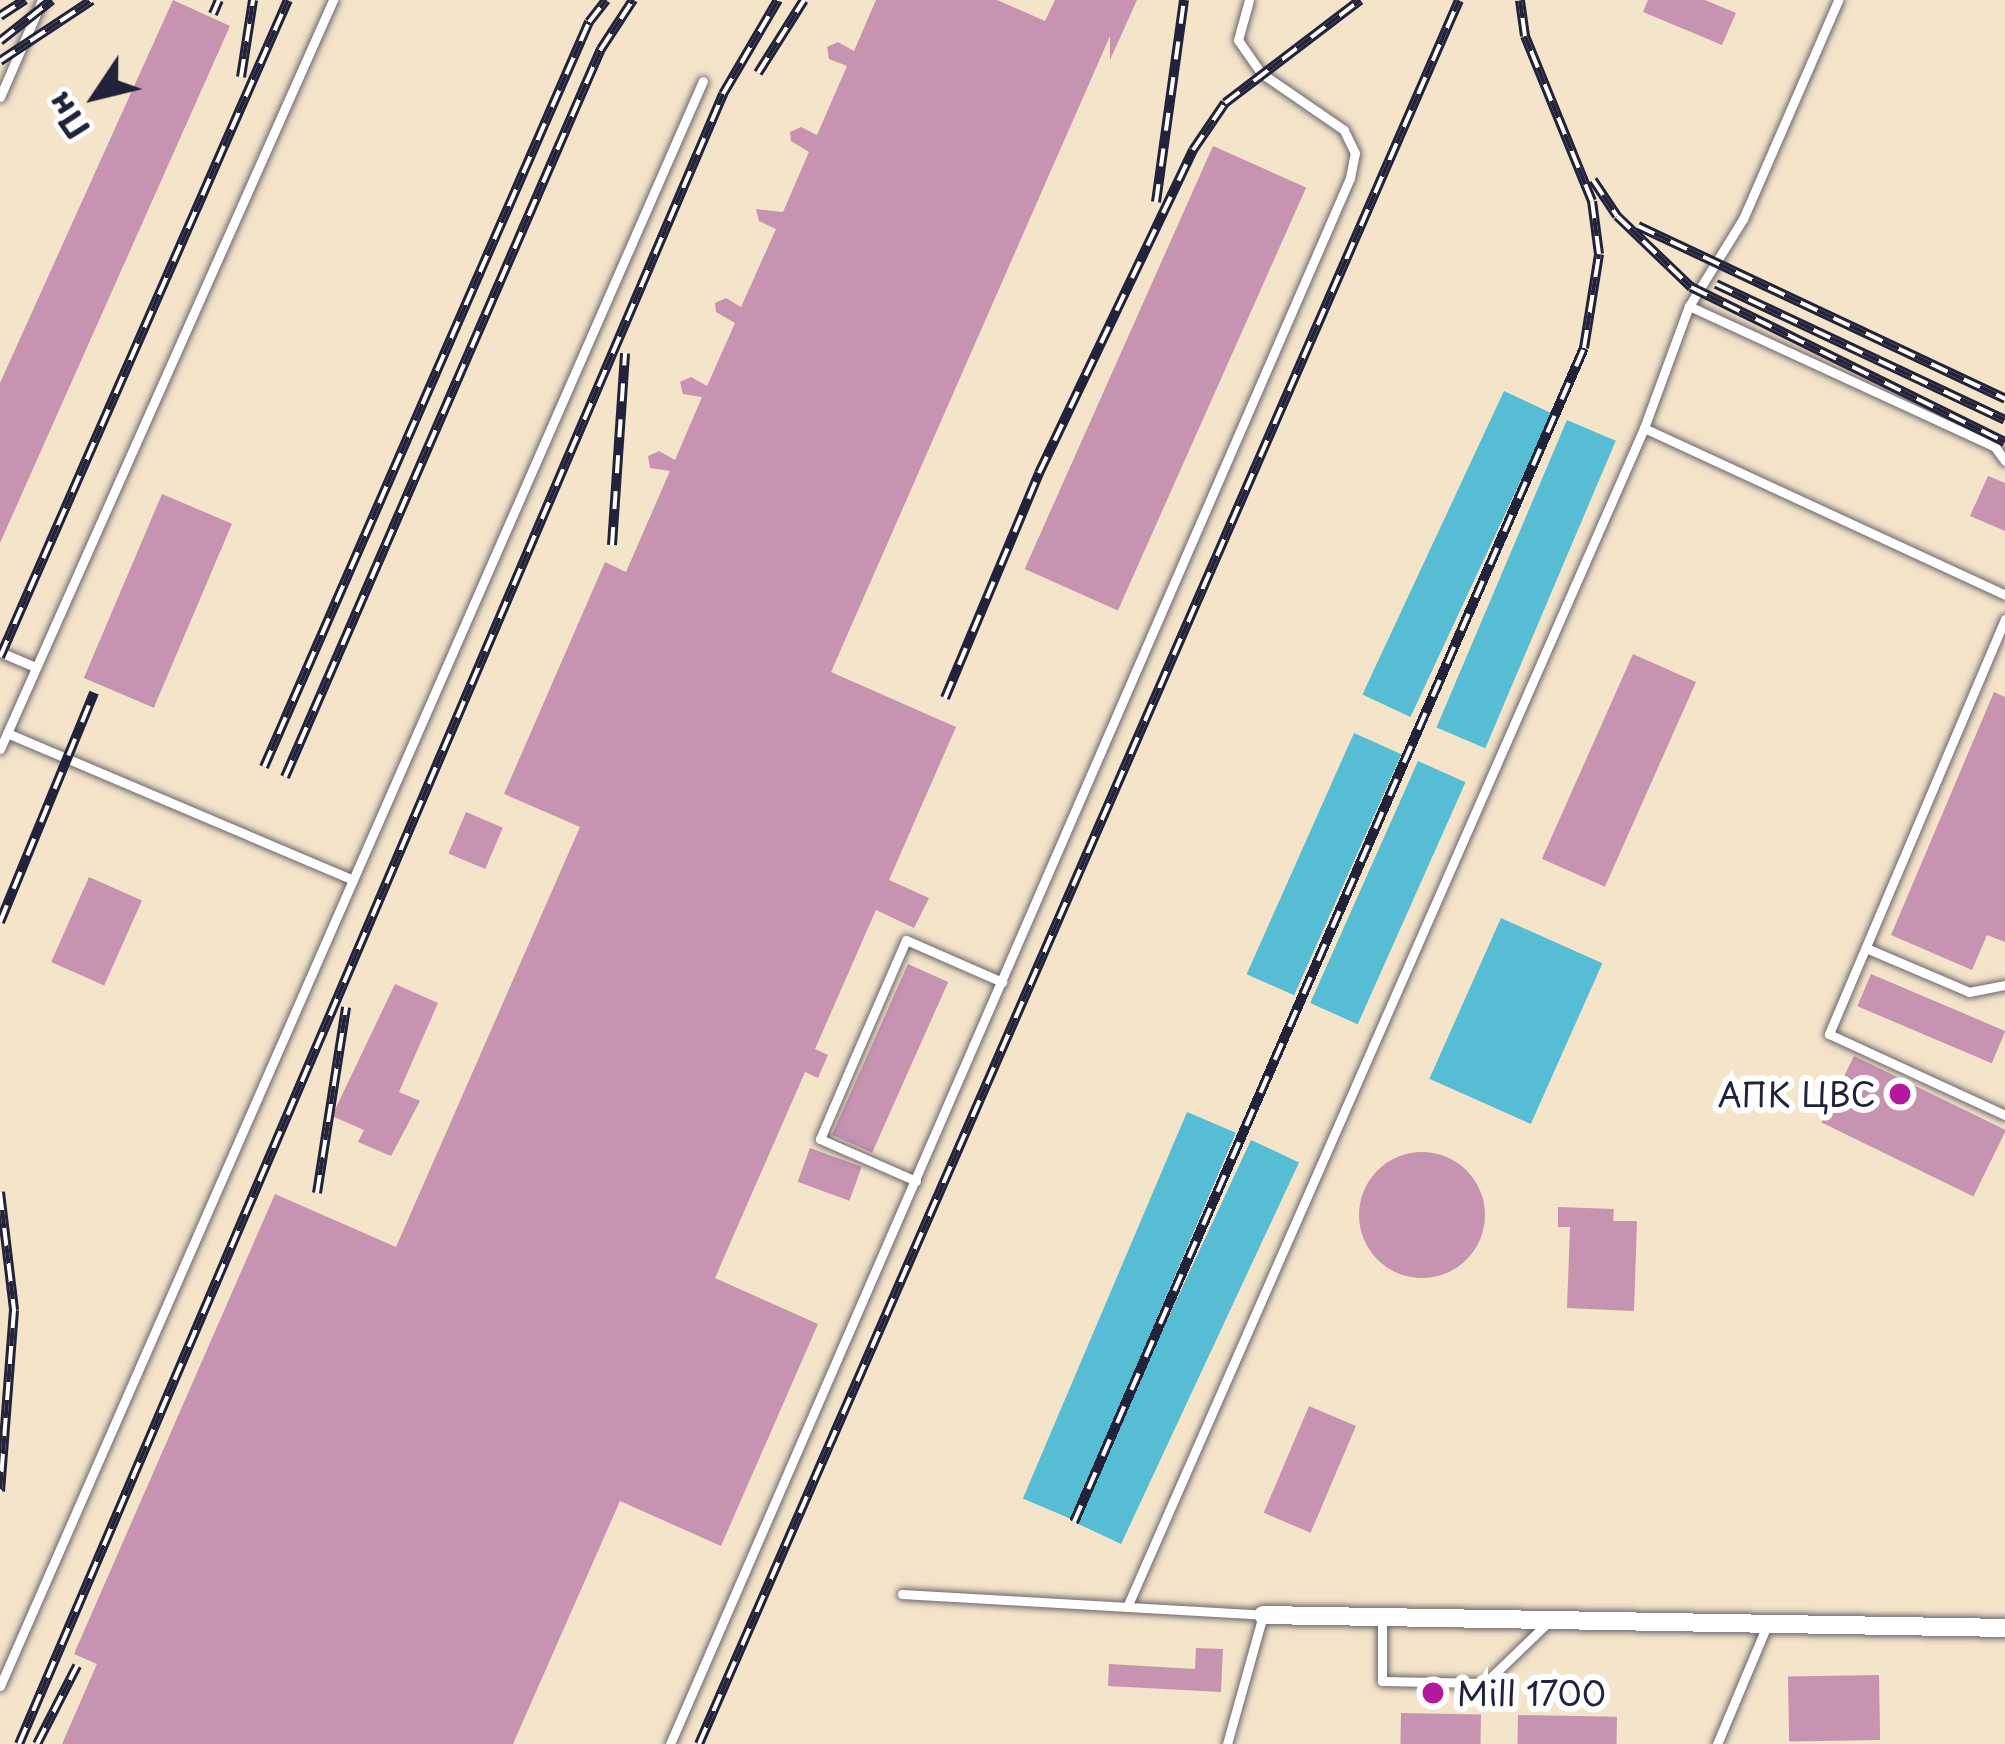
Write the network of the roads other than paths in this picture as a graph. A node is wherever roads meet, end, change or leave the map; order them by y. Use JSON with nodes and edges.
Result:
{"nodes":[{"id":1,"x":42,"y":0,"type":"edge"},
{"id":2,"x":333,"y":0,"type":"edge"},
{"id":3,"x":1249,"y":0,"type":"edge"},
{"id":4,"x":1838,"y":0,"type":"edge"},
{"id":5,"x":703,"y":81,"type":"dead end"},
{"id":6,"x":0,"y":97,"type":"edge"},
{"id":7,"x":1689,"y":306,"type":"junction"},
{"id":8,"x":1644,"y":428,"type":"junction"},
{"id":9,"x":2005,"y":461,"type":"edge"},
{"id":10,"x":2005,"y":595,"type":"edge"},
{"id":11,"x":2005,"y":620,"type":"edge"},
{"id":12,"x":0,"y":652,"type":"edge"},
{"id":13,"x":36,"y":668,"type":"junction"},
{"id":14,"x":7,"y":733,"type":"junction"},
{"id":15,"x":0,"y":749,"type":"edge"},
{"id":16,"x":353,"y":880,"type":"junction"},
{"id":17,"x":1866,"y":948,"type":"junction"},
{"id":18,"x":1002,"y":982,"type":"junction"},
{"id":19,"x":2005,"y":985,"type":"edge"},
{"id":20,"x":2005,"y":1114,"type":"edge"},
{"id":21,"x":916,"y":1181,"type":"junction"},
{"id":22,"x":902,"y":1594,"type":"dead end"},
{"id":23,"x":1127,"y":1607,"type":"junction"},
{"id":24,"x":1263,"y":1615,"type":"junction"},
{"id":25,"x":1382,"y":1617,"type":"junction"},
{"id":26,"x":1550,"y":1620,"type":"junction"},
{"id":27,"x":1767,"y":1625,"type":"junction"},
{"id":28,"x":2005,"y":1628,"type":"edge"},
{"id":29,"x":0,"y":1685,"type":"edge"},
{"id":30,"x":670,"y":1744,"type":"edge"},
{"id":31,"x":1227,"y":1744,"type":"edge"},
{"id":32,"x":1717,"y":1744,"type":"edge"}],
"edges":[{"from":1,"to":6,"type":"lane"},
{"from":2,"to":13,"type":"lane"},
{"from":3,"to":18,"type":"lane"},
{"from":4,"to":7,"type":"lane"},
{"from":5,"to":16,"type":"lane"},
{"from":7,"to":8,"type":"lane"},
{"from":7,"to":9,"type":"lane"},
{"from":8,"to":10,"type":"lane"},
{"from":8,"to":23,"type":"lane"},
{"from":11,"to":17,"type":"lane"},
{"from":12,"to":13,"type":"lane"},
{"from":13,"to":14,"type":"lane"},
{"from":14,"to":15,"type":"lane"},
{"from":14,"to":16,"type":"lane"},
{"from":16,"to":29,"type":"lane"},
{"from":17,"to":19,"type":"lane"},
{"from":17,"to":20,"type":"lane"},
{"from":18,"to":21,"type":"lane"},
{"from":18,"to":21,"type":"lane"},
{"from":21,"to":30,"type":"lane"},
{"from":22,"to":23,"type":"lane"},
{"from":23,"to":24,"type":"lane"},
{"from":24,"to":25,"type":"street"},
{"from":24,"to":31,"type":"lane"},
{"from":25,"to":26,"type":"street"},
{"from":25,"to":26,"type":"lane"},
{"from":26,"to":27,"type":"street"},
{"from":27,"to":28,"type":"street"},
{"from":27,"to":32,"type":"lane"}]}
